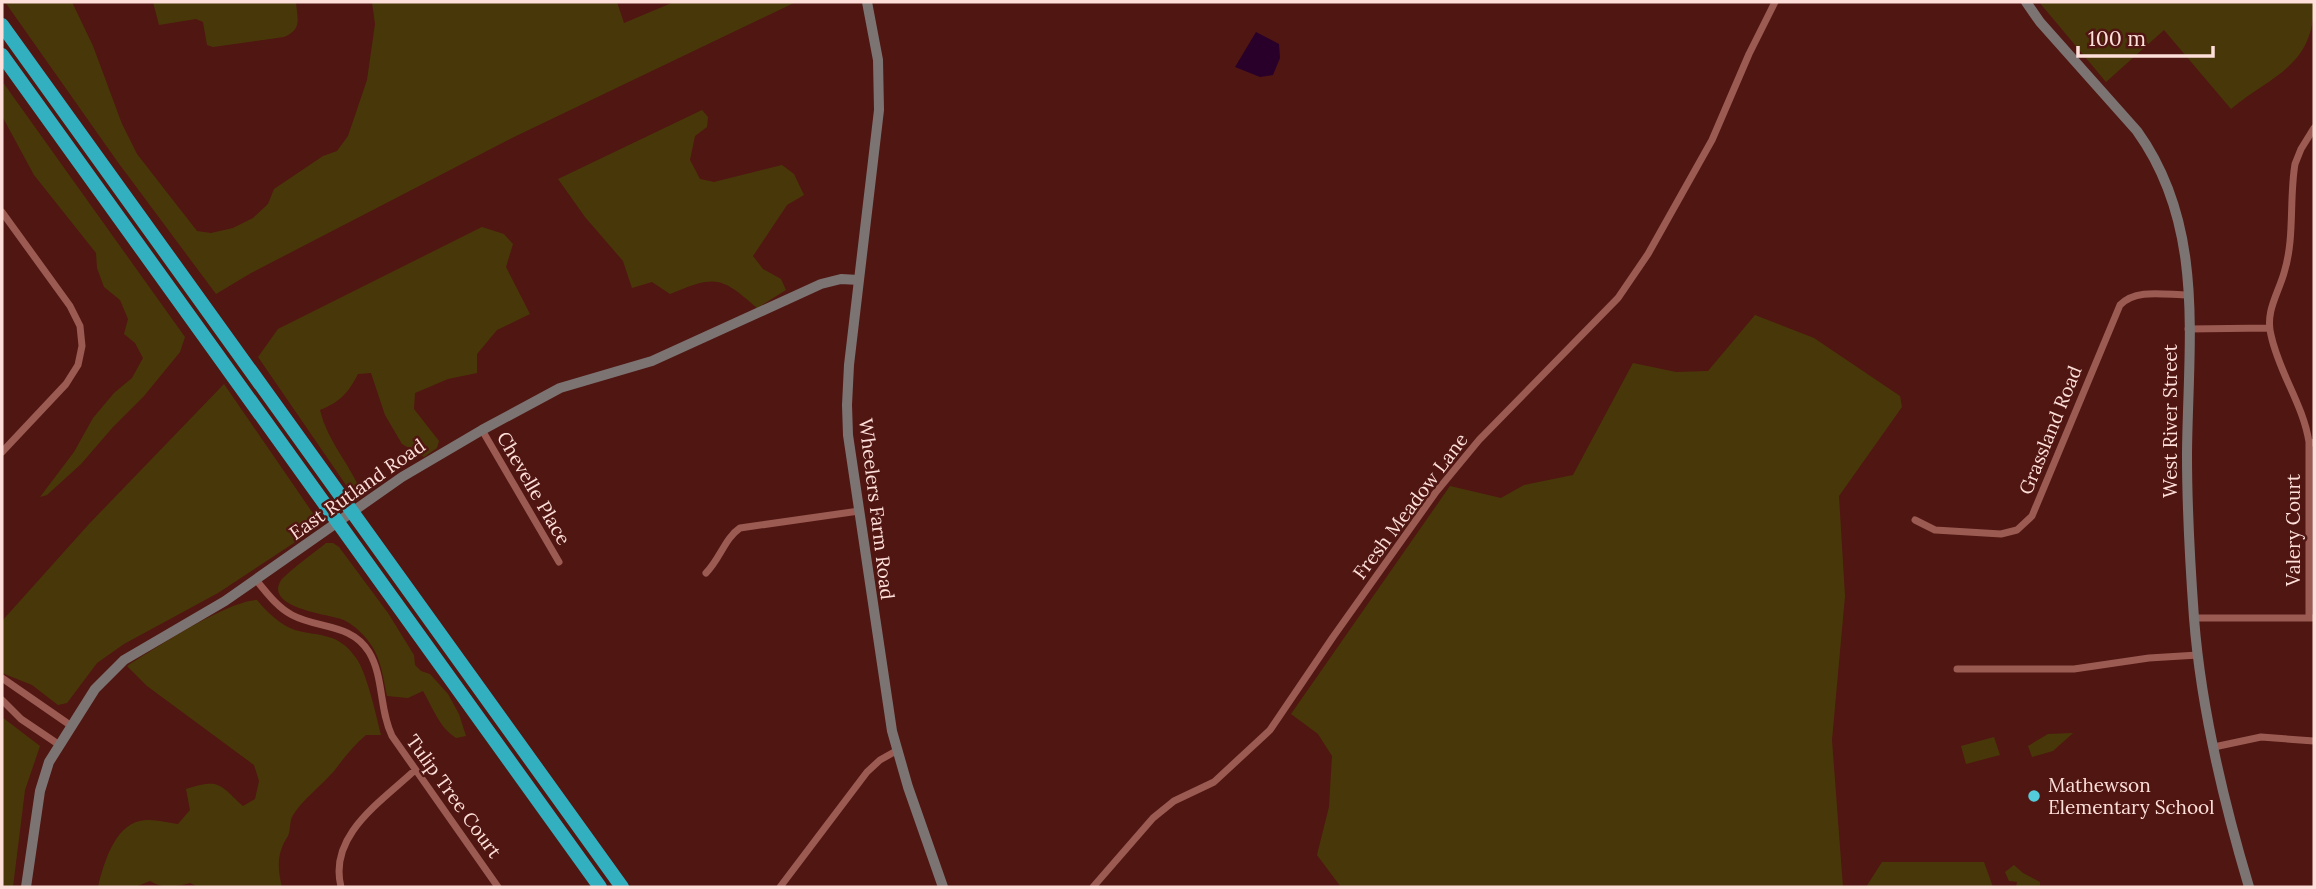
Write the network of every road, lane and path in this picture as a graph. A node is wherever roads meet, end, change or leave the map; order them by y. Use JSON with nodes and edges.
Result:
{"nodes":[{"id":1,"x":867,"y":2,"type":"edge"},
{"id":2,"x":1775,"y":2,"type":"edge"},
{"id":3,"x":2026,"y":2,"type":"edge"},
{"id":4,"x":2,"y":25,"type":"edge"},
{"id":5,"x":2,"y":55,"type":"edge"},
{"id":6,"x":2314,"y":128,"type":"edge"},
{"id":7,"x":2,"y":212,"type":"edge"},
{"id":8,"x":859,"y":280,"type":"junction"},
{"id":9,"x":2188,"y":295,"type":"junction"},
{"id":10,"x":2269,"y":328,"type":"junction"},
{"id":11,"x":2188,"y":329,"type":"junction"},
{"id":12,"x":482,"y":430,"type":"junction"},
{"id":13,"x":2,"y":440,"type":"edge"},
{"id":14,"x":2312,"y":442,"type":"edge"},
{"id":15,"x":4,"y":450,"type":"edge"},
{"id":16,"x":859,"y":511,"type":"junction"},
{"id":17,"x":1915,"y":520,"type":"dead end"},
{"id":18,"x":559,"y":562,"type":"dead end"},
{"id":19,"x":706,"y":573,"type":"dead end"},
{"id":20,"x":257,"y":581,"type":"junction"},
{"id":21,"x":2194,"y":618,"type":"junction"},
{"id":22,"x":2311,"y":618,"type":"edge"},
{"id":23,"x":2197,"y":655,"type":"junction"},
{"id":24,"x":1957,"y":669,"type":"dead end"},
{"id":25,"x":2,"y":678,"type":"edge"},
{"id":26,"x":2,"y":700,"type":"edge"},
{"id":27,"x":71,"y":725,"type":"junction"},
{"id":28,"x":2314,"y":741,"type":"edge"},
{"id":29,"x":58,"y":744,"type":"junction"},
{"id":30,"x":2214,"y":747,"type":"junction"},
{"id":31,"x":896,"y":751,"type":"junction"},
{"id":32,"x":415,"y":770,"type":"junction"},
{"id":33,"x":26,"y":887,"type":"edge"},
{"id":34,"x":341,"y":887,"type":"edge"},
{"id":35,"x":498,"y":887,"type":"edge"},
{"id":36,"x":600,"y":887,"type":"edge"},
{"id":37,"x":622,"y":887,"type":"edge"},
{"id":38,"x":780,"y":887,"type":"edge"},
{"id":39,"x":943,"y":887,"type":"edge"},
{"id":40,"x":1093,"y":887,"type":"edge"},
{"id":41,"x":2249,"y":887,"type":"edge"}],
"edges":[{"from":1,"to":8,"type":"main road","name":"Wheelers Farm Road"},
{"from":2,"to":40,"type":"street","name":"Fresh Meadow Lane"},
{"from":3,"to":9,"type":"main road","name":"West River Street"},
{"from":4,"to":37,"type":"highway"},
{"from":5,"to":36,"type":"highway"},
{"from":6,"to":10,"type":"street"},
{"from":7,"to":15,"type":"street"},
{"from":8,"to":12,"type":"main road","name":"East Rutland Road"},
{"from":8,"to":16,"type":"main road","name":"Wheelers Farm Road"},
{"from":9,"to":11,"type":"main road","name":"West River Street"},
{"from":9,"to":17,"type":"street","name":"Grassland Road"},
{"from":10,"to":11,"type":"street"},
{"from":10,"to":14,"type":"street","name":"Valery Court"},
{"from":11,"to":21,"type":"main road","name":"West River Street"},
{"from":12,"to":18,"type":"street","name":"Chevelle Place"},
{"from":12,"to":20,"type":"main road","name":"East Rutland Road"},
{"from":13,"to":15,"type":"street"},
{"from":14,"to":22,"type":"street","name":"Valery Court"},
{"from":16,"to":19,"type":"street"},
{"from":16,"to":31,"type":"main road","name":"Wheelers Farm Road"},
{"from":20,"to":27,"type":"main road","name":"East Rutland Road"},
{"from":20,"to":32,"type":"street","name":"Tulip Tree Court"},
{"from":21,"to":22,"type":"street"},
{"from":21,"to":23,"type":"main road","name":"West River Street"},
{"from":23,"to":24,"type":"street"},
{"from":23,"to":30,"type":"main road","name":"West River Street"},
{"from":25,"to":27,"type":"street"},
{"from":26,"to":29,"type":"street"},
{"from":27,"to":29,"type":"main road","name":"East Rutland Road"},
{"from":28,"to":30,"type":"street"},
{"from":29,"to":33,"type":"main road","name":"East Rutland Road"},
{"from":30,"to":41,"type":"main road","name":"West River Street"},
{"from":31,"to":38,"type":"street"},
{"from":31,"to":39,"type":"main road","name":"Wheelers Farm Road"},
{"from":32,"to":34,"type":"street"},
{"from":32,"to":35,"type":"street","name":"Tulip Tree Court"}]}
